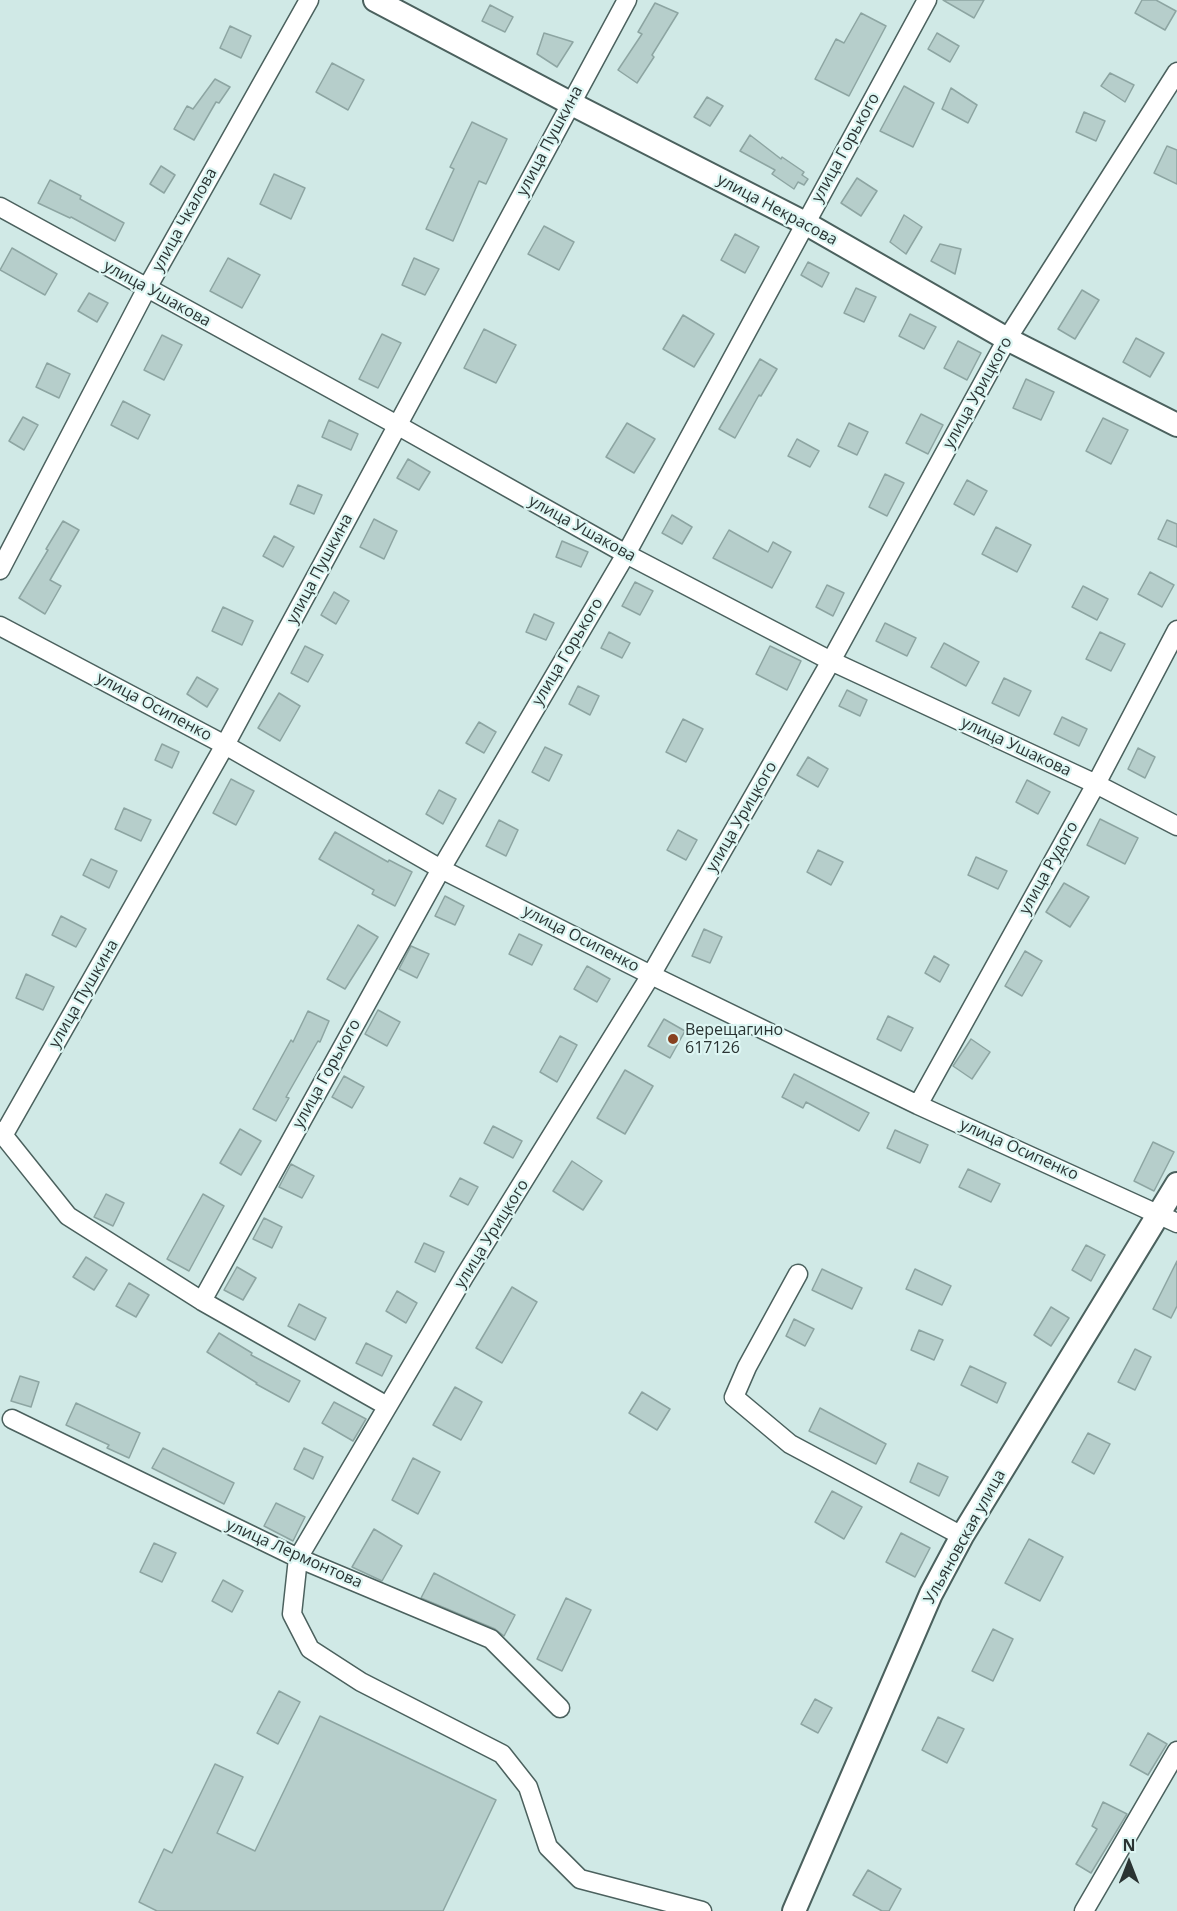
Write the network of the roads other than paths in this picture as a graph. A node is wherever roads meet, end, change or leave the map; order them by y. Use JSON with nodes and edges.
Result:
{"nodes":[{"id":1,"x":309,"y":0,"type":"edge"},
{"id":2,"x":375,"y":0,"type":"edge"},
{"id":3,"x":627,"y":0,"type":"edge"},
{"id":4,"x":927,"y":0,"type":"edge"},
{"id":5,"x":1177,"y":72,"type":"edge"},
{"id":6,"x":570,"y":104,"type":"junction"},
{"id":7,"x":0,"y":207,"type":"edge"},
{"id":8,"x":805,"y":223,"type":"junction"},
{"id":9,"x":147,"y":288,"type":"junction"},
{"id":10,"x":1007,"y":339,"type":"junction"},
{"id":11,"x":397,"y":425,"type":"junction"},
{"id":12,"x":1177,"y":425,"type":"edge"},
{"id":13,"x":626,"y":554,"type":"junction"},
{"id":14,"x":0,"y":570,"type":"edge"},
{"id":15,"x":0,"y":626,"type":"edge"},
{"id":16,"x":1177,"y":630,"type":"edge"},
{"id":17,"x":831,"y":661,"type":"junction"},
{"id":18,"x":225,"y":745,"type":"junction"},
{"id":19,"x":1096,"y":784,"type":"junction"},
{"id":20,"x":1177,"y":826,"type":"edge"},
{"id":21,"x":441,"y":869,"type":"junction"},
{"id":22,"x":651,"y":975,"type":"junction"},
{"id":23,"x":918,"y":1105,"type":"junction"},
{"id":24,"x":2,"y":1133,"type":"edge"},
{"id":25,"x":1177,"y":1185,"type":"edge"},
{"id":26,"x":1168,"y":1218,"type":"edge"},
{"id":27,"x":798,"y":1274,"type":"dead end"},
{"id":28,"x":202,"y":1301,"type":"junction"},
{"id":29,"x":387,"y":1406,"type":"junction"},
{"id":30,"x":12,"y":1419,"type":"dead end"},
{"id":31,"x":962,"y":1536,"type":"junction"},
{"id":32,"x":298,"y":1558,"type":"junction"},
{"id":33,"x":560,"y":1708,"type":"dead end"},
{"id":34,"x":1177,"y":1751,"type":"edge"},
{"id":35,"x":702,"y":1911,"type":"edge"},
{"id":36,"x":794,"y":1911,"type":"edge"},
{"id":37,"x":1084,"y":1911,"type":"edge"}],
"edges":[{"from":1,"to":9,"type":"street","name":"улица Чкалова"},
{"from":2,"to":6,"type":"street","name":"улица Некрасова"},
{"from":3,"to":6,"type":"street","name":"улица Пушкина"},
{"from":4,"to":8,"type":"street","name":"улица Горького"},
{"from":5,"to":10,"type":"street","name":"улица Урицкого"},
{"from":6,"to":8,"type":"street","name":"улица Некрасова"},
{"from":6,"to":11,"type":"street","name":"улица Пушкина"},
{"from":7,"to":9,"type":"street","name":"улица Ушакова"},
{"from":8,"to":10,"type":"street","name":"улица Некрасова"},
{"from":8,"to":13,"type":"street","name":"улица Горького"},
{"from":9,"to":11,"type":"street","name":"улица Ушакова"},
{"from":9,"to":14,"type":"street","name":"улица Чкалова"},
{"from":10,"to":12,"type":"street","name":"улица Некрасова"},
{"from":10,"to":17,"type":"street","name":"улица Урицкого"},
{"from":11,"to":13,"type":"street","name":"улица Ушакова"},
{"from":11,"to":18,"type":"street","name":"улица Пушкина"},
{"from":13,"to":17,"type":"street","name":"улица Ушакова"},
{"from":13,"to":21,"type":"street","name":"улица Горького"},
{"from":15,"to":18,"type":"street","name":"улица Осипенко"},
{"from":16,"to":19,"type":"street","name":"улица Рудого"},
{"from":17,"to":19,"type":"street","name":"улица Ушакова"},
{"from":17,"to":22,"type":"street","name":"улица Урицкого"},
{"from":18,"to":21,"type":"street","name":"улица Осипенко"},
{"from":18,"to":24,"type":"street","name":"улица Пушкина"},
{"from":19,"to":20,"type":"street","name":"улица Ушакова"},
{"from":19,"to":23,"type":"street","name":"улица Рудого"},
{"from":21,"to":22,"type":"street","name":"улица Осипенко"},
{"from":21,"to":28,"type":"street","name":"улица Горького"},
{"from":22,"to":23,"type":"street","name":"улица Осипенко"},
{"from":22,"to":29,"type":"street","name":"улица Урицкого"},
{"from":23,"to":26,"type":"street","name":"улица Осипенко"},
{"from":24,"to":28,"type":"street"},
{"from":25,"to":26,"type":"street","name":"Ульяновская улица"},
{"from":26,"to":31,"type":"street","name":"Ульяновская улица"},
{"from":27,"to":31,"type":"street"},
{"from":28,"to":29,"type":"street"},
{"from":29,"to":32,"type":"street","name":"улица Урицкого"},
{"from":30,"to":32,"type":"street","name":"улица Лермонтова"},
{"from":31,"to":36,"type":"street","name":"Ульяновская улица"},
{"from":32,"to":33,"type":"street","name":"улица Лермонтова"},
{"from":32,"to":35,"type":"street"},
{"from":34,"to":37,"type":"street"}]}
